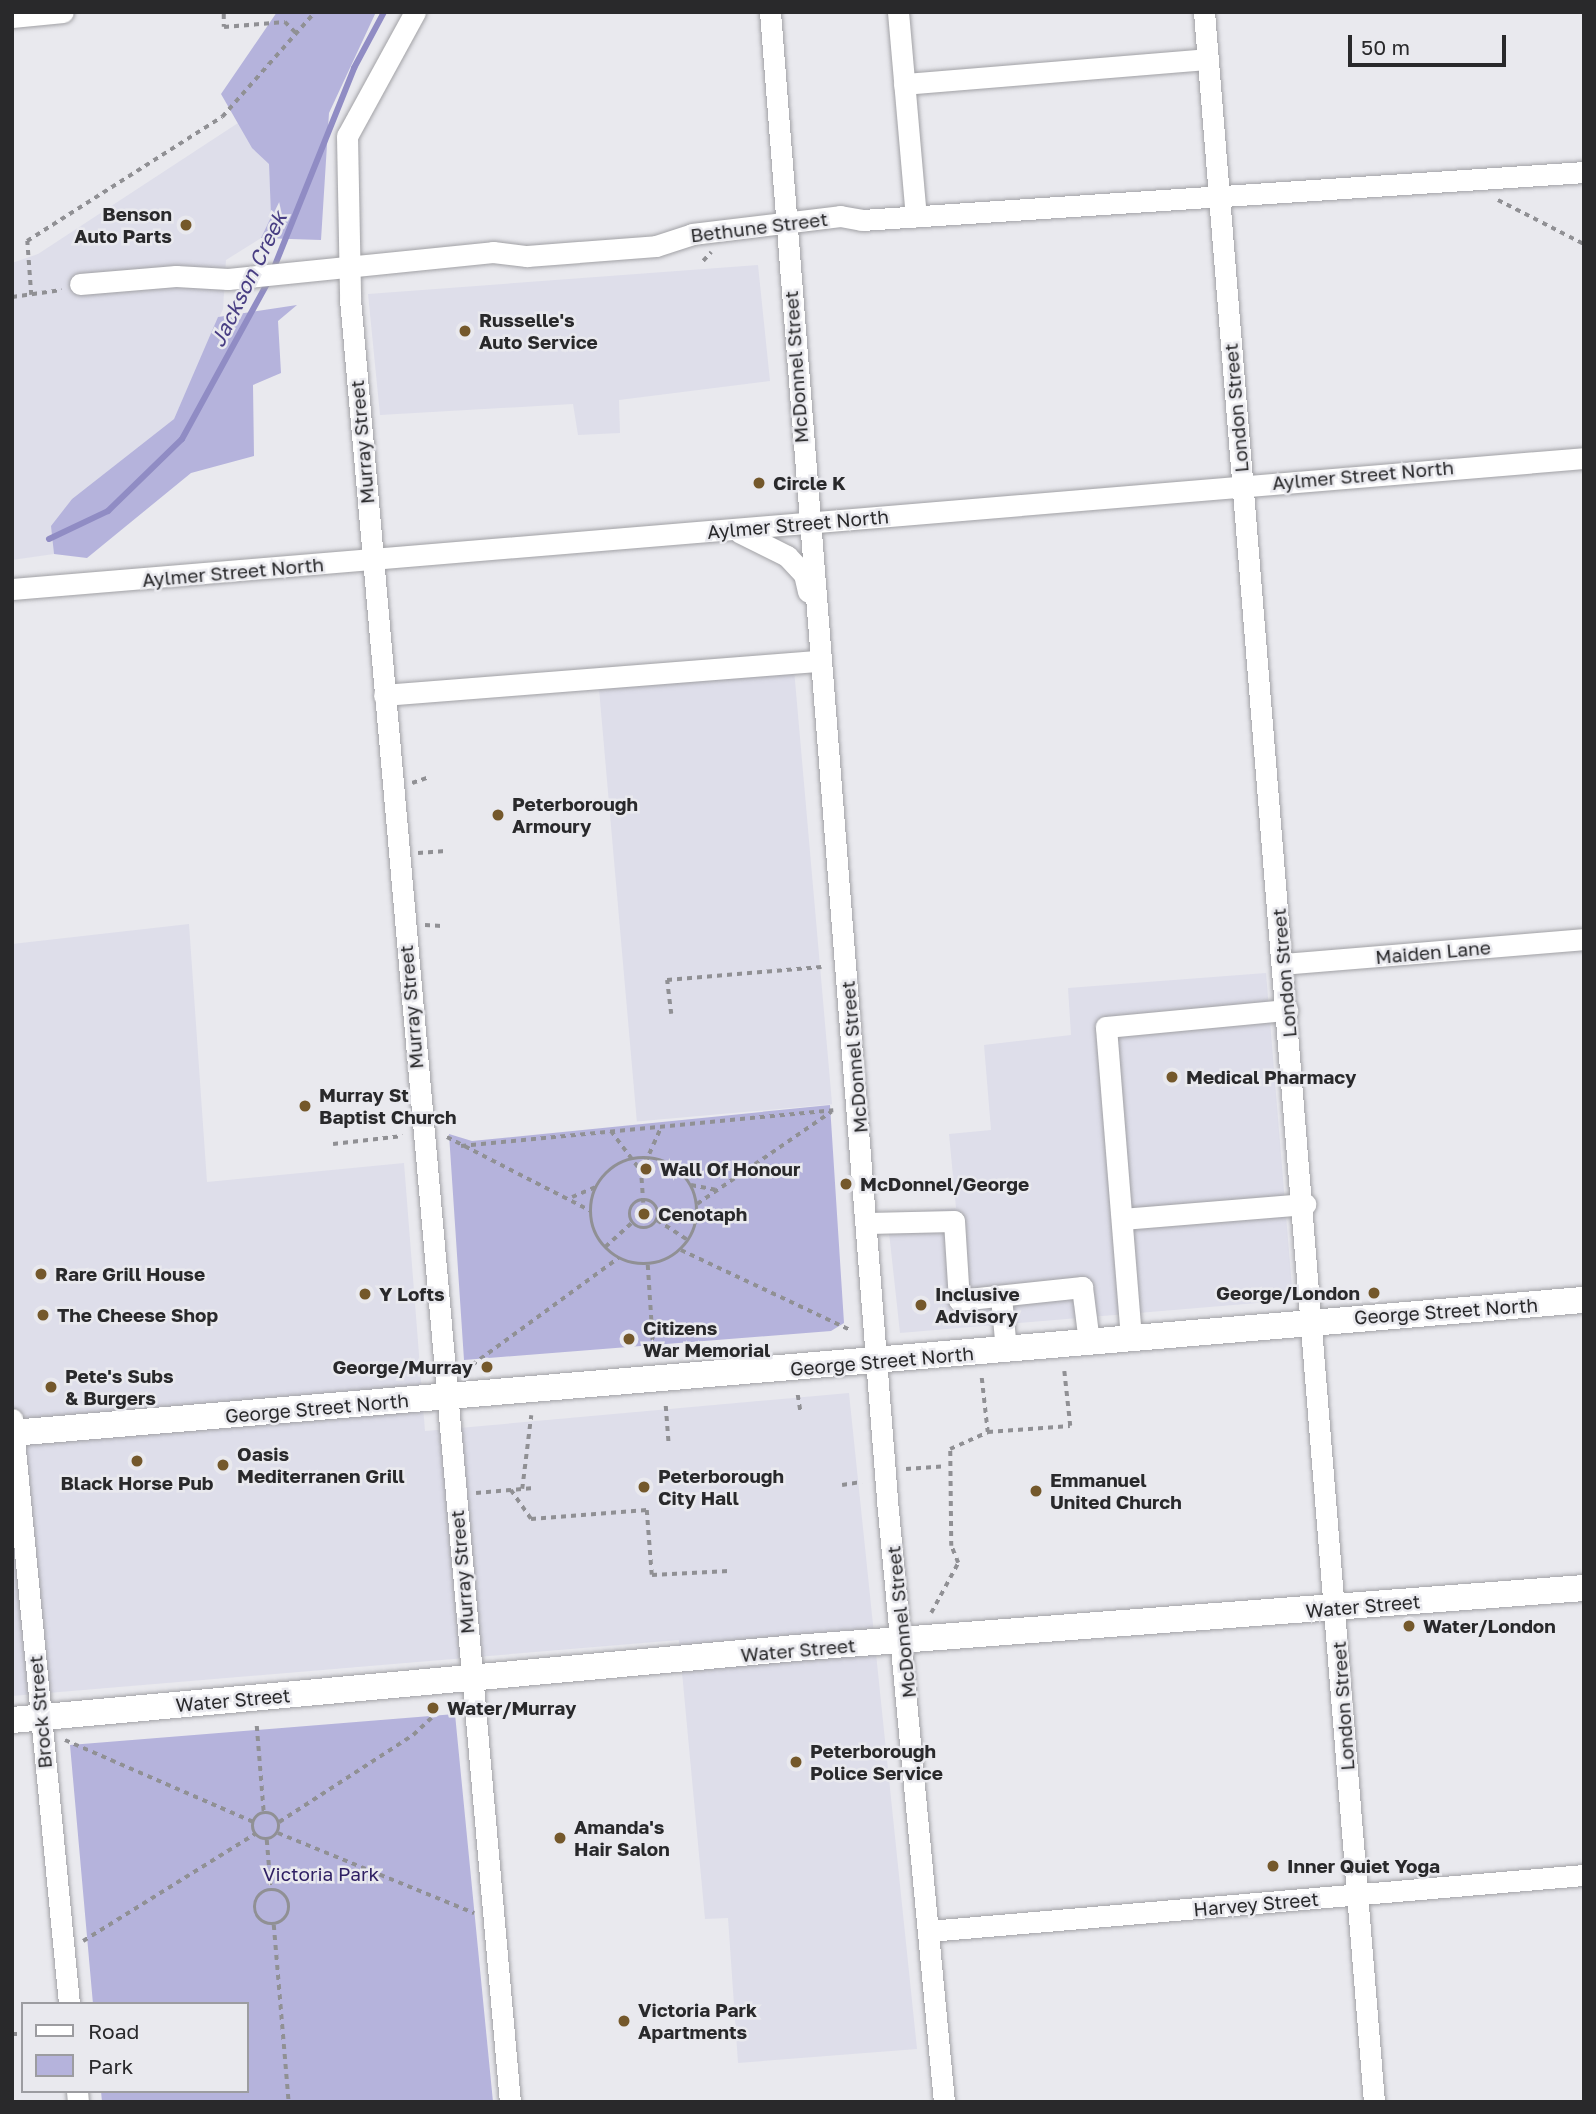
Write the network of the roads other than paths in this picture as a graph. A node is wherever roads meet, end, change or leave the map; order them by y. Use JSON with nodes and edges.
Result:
{"nodes":[{"id":1,"x":63,"y":12,"type":"edge"},
{"id":2,"x":415,"y":12,"type":"edge"},
{"id":3,"x":770,"y":12,"type":"edge"},
{"id":4,"x":898,"y":12,"type":"edge"},
{"id":5,"x":1204,"y":12,"type":"edge"},
{"id":6,"x":12,"y":16,"type":"edge"},
{"id":7,"x":1208,"y":59,"type":"junction"},
{"id":8,"x":904,"y":84,"type":"junction"},
{"id":9,"x":1584,"y":172,"type":"edge"},
{"id":10,"x":1218,"y":193,"type":"junction"},
{"id":11,"x":916,"y":216,"type":"junction"},
{"id":12,"x":786,"y":222,"type":"junction"},
{"id":13,"x":349,"y":267,"type":"junction"},
{"id":14,"x":80,"y":285,"type":"dead end"},
{"id":15,"x":1584,"y":458,"type":"edge"},
{"id":16,"x":1242,"y":485,"type":"junction"},
{"id":17,"x":808,"y":524,"type":"junction"},
{"id":18,"x":730,"y":529,"type":"junction"},
{"id":19,"x":372,"y":559,"type":"junction"},
{"id":20,"x":12,"y":589,"type":"edge"},
{"id":21,"x":817,"y":632,"type":"junction"},
{"id":22,"x":819,"y":661,"type":"junction"},
{"id":23,"x":384,"y":695,"type":"junction"},
{"id":24,"x":1584,"y":939,"type":"edge"},
{"id":25,"x":1282,"y":964,"type":"junction"},
{"id":26,"x":1287,"y":1010,"type":"junction"},
{"id":27,"x":1305,"y":1204,"type":"junction"},
{"id":28,"x":1122,"y":1219,"type":"junction"},
{"id":29,"x":869,"y":1223,"type":"junction"},
{"id":30,"x":1000,"y":1297,"type":"junction"},
{"id":31,"x":1584,"y":1300,"type":"edge"},
{"id":32,"x":1313,"y":1321,"type":"junction"},
{"id":33,"x":1131,"y":1338,"type":"junction"},
{"id":34,"x":1089,"y":1342,"type":"junction"},
{"id":35,"x":1006,"y":1350,"type":"junction"},
{"id":36,"x":877,"y":1361,"type":"junction"},
{"id":37,"x":445,"y":1396,"type":"junction"},
{"id":38,"x":13,"y":1429,"type":"edge"},
{"id":39,"x":1584,"y":1588,"type":"edge"},
{"id":40,"x":1335,"y":1608,"type":"junction"},
{"id":41,"x":903,"y":1642,"type":"junction"},
{"id":42,"x":469,"y":1678,"type":"junction"},
{"id":43,"x":41,"y":1718,"type":"junction"},
{"id":44,"x":12,"y":1720,"type":"edge"},
{"id":45,"x":1584,"y":1875,"type":"edge"},
{"id":46,"x":1358,"y":1895,"type":"junction"},
{"id":47,"x":929,"y":1931,"type":"junction"},
{"id":48,"x":69,"y":2002,"type":"edge"},
{"id":49,"x":510,"y":2102,"type":"edge"},
{"id":50,"x":944,"y":2102,"type":"edge"},
{"id":51,"x":1374,"y":2102,"type":"edge"}],
"edges":[{"from":1,"to":6,"type":"street"},
{"from":2,"to":13,"type":"street","name":"Murray Street"},
{"from":3,"to":12,"type":"street","name":"McDonnel Street"},
{"from":4,"to":8,"type":"street"},
{"from":5,"to":7,"type":"street","name":"London Street"},
{"from":7,"to":8,"type":"street"},
{"from":7,"to":10,"type":"street","name":"London Street"},
{"from":8,"to":11,"type":"street"},
{"from":9,"to":10,"type":"street","name":"Bethune Street"},
{"from":10,"to":11,"type":"street","name":"Bethune Street"},
{"from":10,"to":16,"type":"street","name":"London Street"},
{"from":11,"to":12,"type":"street","name":"Bethune Street"},
{"from":12,"to":13,"type":"street","name":"Bethune Street"},
{"from":12,"to":17,"type":"street","name":"McDonnel Street"},
{"from":13,"to":14,"type":"street"},
{"from":13,"to":19,"type":"street","name":"Murray Street"},
{"from":15,"to":16,"type":"street","name":"Aylmer Street North"},
{"from":16,"to":17,"type":"street","name":"Aylmer Street North"},
{"from":16,"to":25,"type":"street","name":"London Street"},
{"from":17,"to":18,"type":"street","name":"Aylmer Street North"},
{"from":17,"to":21,"type":"street","name":"McDonnel Street"},
{"from":18,"to":19,"type":"street","name":"Aylmer Street North"},
{"from":18,"to":21,"type":"street"},
{"from":19,"to":20,"type":"street","name":"Aylmer Street North"},
{"from":19,"to":23,"type":"street","name":"Murray Street"},
{"from":21,"to":22,"type":"street","name":"McDonnel Street"},
{"from":22,"to":23,"type":"street"},
{"from":22,"to":29,"type":"street","name":"McDonnel Street"},
{"from":23,"to":37,"type":"street","name":"Murray Street"},
{"from":24,"to":25,"type":"street","name":"Maiden Lane"},
{"from":25,"to":26,"type":"street","name":"London Street"},
{"from":26,"to":27,"type":"street","name":"London Street"},
{"from":26,"to":28,"type":"street"},
{"from":27,"to":28,"type":"street"},
{"from":27,"to":32,"type":"street","name":"London Street"},
{"from":28,"to":33,"type":"street"},
{"from":29,"to":30,"type":"street"},
{"from":29,"to":36,"type":"street","name":"McDonnel Street"},
{"from":30,"to":34,"type":"street"},
{"from":30,"to":35,"type":"street"},
{"from":31,"to":32,"type":"main road","name":"George Street North"},
{"from":32,"to":33,"type":"main road","name":"George Street North"},
{"from":32,"to":40,"type":"street","name":"London Street"},
{"from":33,"to":34,"type":"main road","name":"George Street North"},
{"from":34,"to":35,"type":"main road","name":"George Street North"},
{"from":35,"to":36,"type":"main road","name":"George Street North"},
{"from":36,"to":37,"type":"main road","name":"George Street North"},
{"from":36,"to":41,"type":"street","name":"McDonnel Street"},
{"from":37,"to":38,"type":"main road","name":"George Street North"},
{"from":37,"to":42,"type":"street","name":"Murray Street"},
{"from":38,"to":43,"type":"street","name":"Brock Street"},
{"from":39,"to":40,"type":"main road","name":"Water Street"},
{"from":40,"to":41,"type":"main road","name":"Water Street"},
{"from":40,"to":46,"type":"street","name":"London Street"},
{"from":41,"to":42,"type":"main road","name":"Water Street"},
{"from":41,"to":47,"type":"street","name":"McDonnel Street"},
{"from":42,"to":43,"type":"main road","name":"Water Street"},
{"from":42,"to":49,"type":"street","name":"Murray Street"},
{"from":43,"to":44,"type":"main road","name":"Water Street"},
{"from":43,"to":48,"type":"street","name":"Brock Street"},
{"from":45,"to":46,"type":"street","name":"Harvey Street"},
{"from":46,"to":47,"type":"street","name":"Harvey Street"},
{"from":46,"to":51,"type":"street","name":"London Street"},
{"from":47,"to":50,"type":"street","name":"McDonnel Street"}]}
